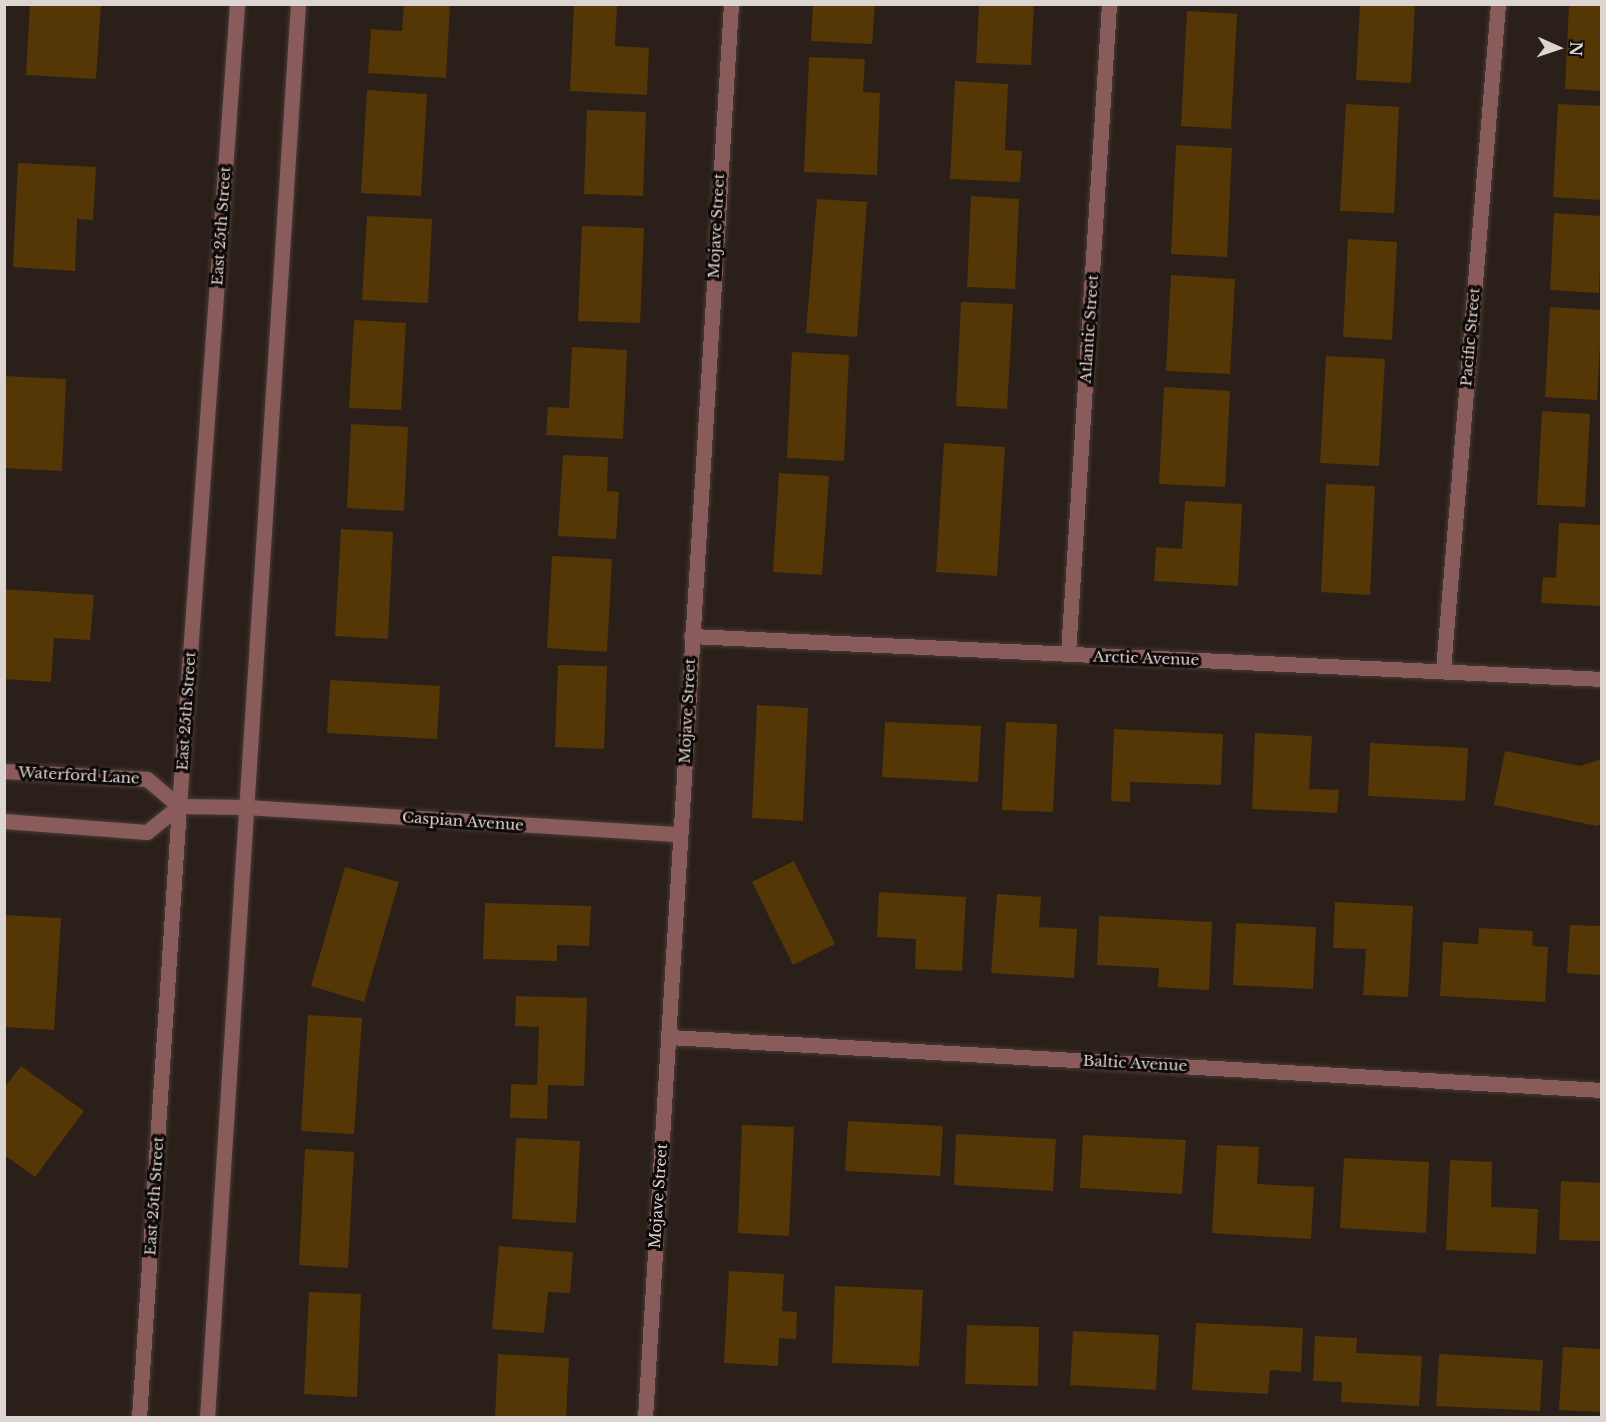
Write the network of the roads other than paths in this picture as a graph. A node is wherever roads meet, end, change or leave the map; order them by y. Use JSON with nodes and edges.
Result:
{"nodes":[{"id":1,"x":237,"y":4,"type":"edge"},
{"id":2,"x":298,"y":4,"type":"edge"},
{"id":3,"x":731,"y":4,"type":"edge"},
{"id":4,"x":1109,"y":4,"type":"edge"},
{"id":5,"x":1498,"y":4,"type":"edge"},
{"id":6,"x":691,"y":636,"type":"junction"},
{"id":7,"x":1068,"y":654,"type":"junction"},
{"id":8,"x":1443,"y":670,"type":"junction"},
{"id":9,"x":1602,"y":679,"type":"edge"},
{"id":10,"x":4,"y":771,"type":"edge"},
{"id":11,"x":178,"y":806,"type":"junction"},
{"id":12,"x":246,"y":807,"type":"junction"},
{"id":13,"x":4,"y":821,"type":"edge"},
{"id":14,"x":680,"y":834,"type":"junction"},
{"id":15,"x":669,"y":1036,"type":"junction"},
{"id":16,"x":1602,"y":1090,"type":"edge"},
{"id":17,"x":139,"y":1418,"type":"edge"},
{"id":18,"x":207,"y":1418,"type":"edge"},
{"id":19,"x":645,"y":1418,"type":"edge"}],
"edges":[{"from":1,"to":11,"type":"street","name":"East 25th Street"},
{"from":2,"to":12,"type":"street"},
{"from":3,"to":6,"type":"street","name":"Mojave Street"},
{"from":4,"to":7,"type":"street","name":"Atlantic Street"},
{"from":5,"to":8,"type":"street","name":"Pacific Street"},
{"from":6,"to":7,"type":"street","name":"Arctic Avenue"},
{"from":6,"to":14,"type":"street","name":"Mojave Street"},
{"from":7,"to":8,"type":"street","name":"Arctic Avenue"},
{"from":8,"to":9,"type":"street","name":"Arctic Avenue"},
{"from":10,"to":11,"type":"street","name":"Waterford Lane"},
{"from":11,"to":12,"type":"street"},
{"from":11,"to":13,"type":"street"},
{"from":11,"to":17,"type":"street","name":"East 25th Street"},
{"from":12,"to":14,"type":"street","name":"Caspian Avenue"},
{"from":12,"to":18,"type":"street"},
{"from":14,"to":15,"type":"street","name":"Mojave Street"},
{"from":15,"to":16,"type":"street","name":"Baltic Avenue"},
{"from":15,"to":19,"type":"street","name":"Mojave Street"}]}
